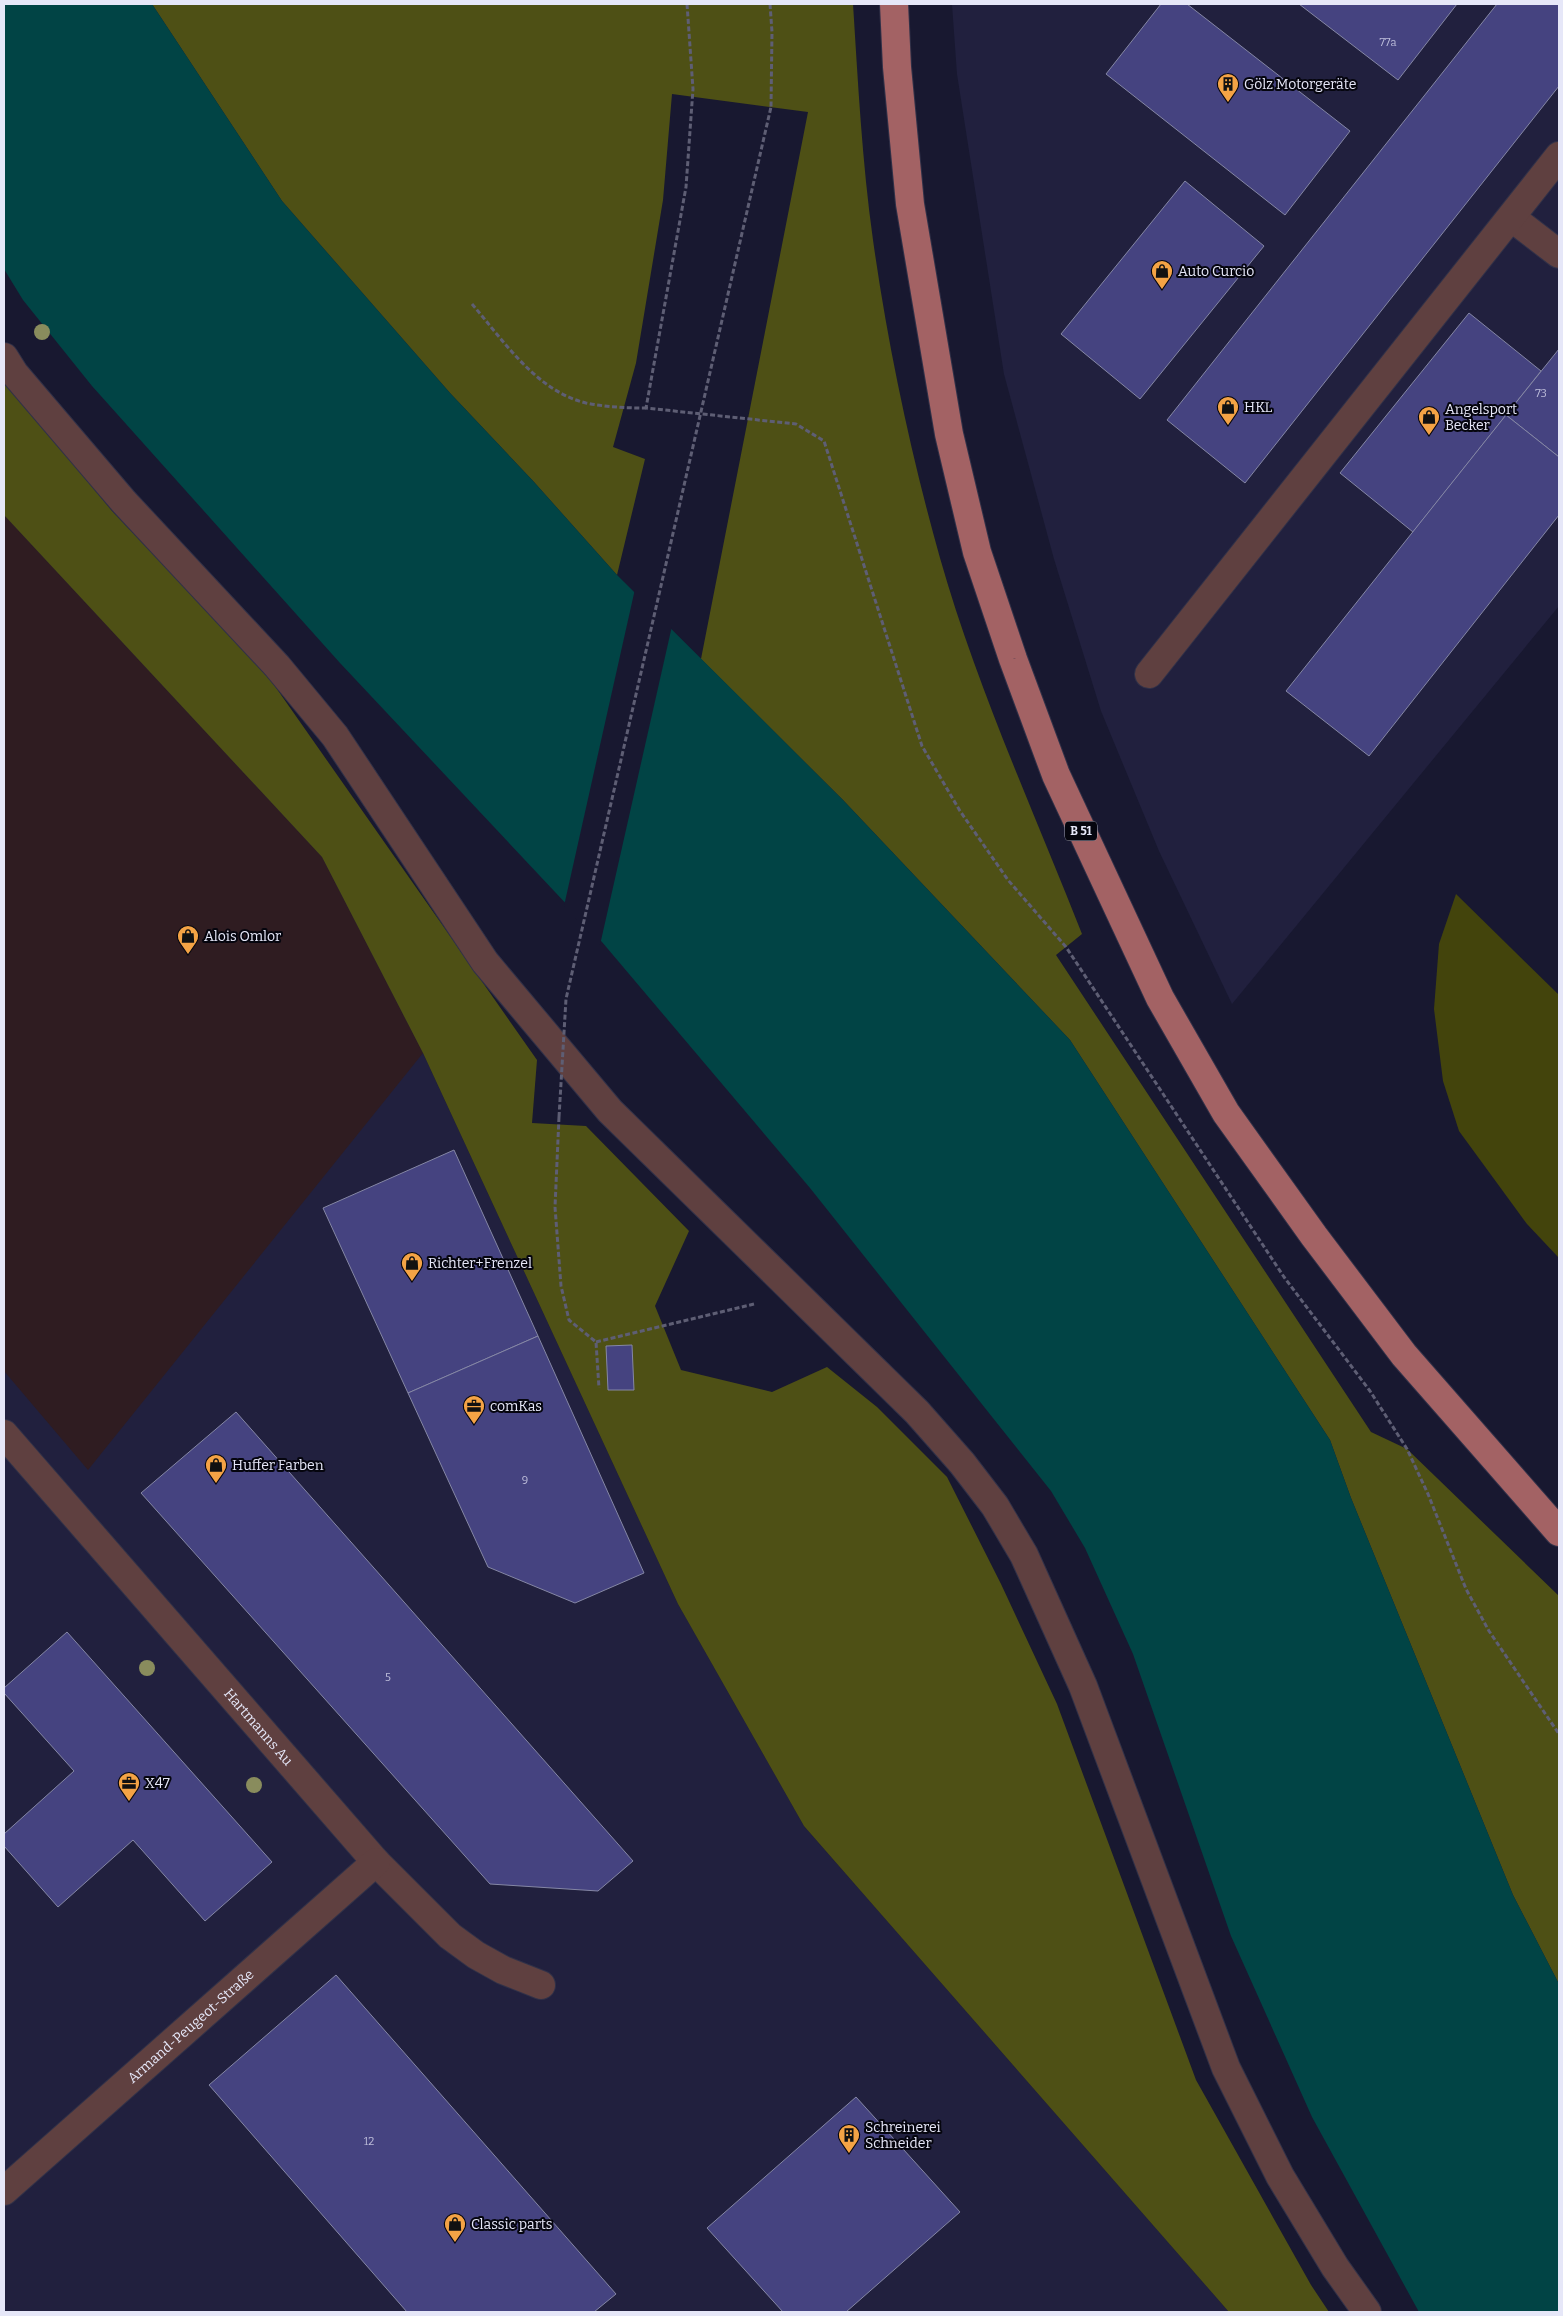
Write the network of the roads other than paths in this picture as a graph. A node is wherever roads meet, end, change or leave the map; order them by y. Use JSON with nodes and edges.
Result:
{"nodes":[{"id":1,"x":894,"y":4,"type":"edge"},
{"id":2,"x":1559,"y":156,"type":"edge"},
{"id":3,"x":1512,"y":218,"type":"junction"},
{"id":4,"x":1559,"y":254,"type":"edge"},
{"id":5,"x":4,"y":358,"type":"edge"},
{"id":6,"x":1149,"y":674,"type":"dead end"},
{"id":7,"x":4,"y":1434,"type":"edge"},
{"id":8,"x":1559,"y":1532,"type":"edge"},
{"id":9,"x":376,"y":1862,"type":"junction"},
{"id":10,"x":541,"y":1985,"type":"dead end"},
{"id":11,"x":4,"y":2191,"type":"edge"},
{"id":12,"x":1367,"y":2312,"type":"edge"}],
"edges":[{"from":1,"to":8,"type":"main road","number":"B 51"},
{"from":2,"to":3,"type":"street"},
{"from":3,"to":4,"type":"street"},
{"from":3,"to":6,"type":"street"},
{"from":5,"to":12,"type":"street"},
{"from":7,"to":9,"type":"street","name":"Hartmanns Au"},
{"from":9,"to":10,"type":"street","name":"Hartmanns Au"},
{"from":9,"to":11,"type":"street","name":"Armand-Peugeot-Straße"}]}
